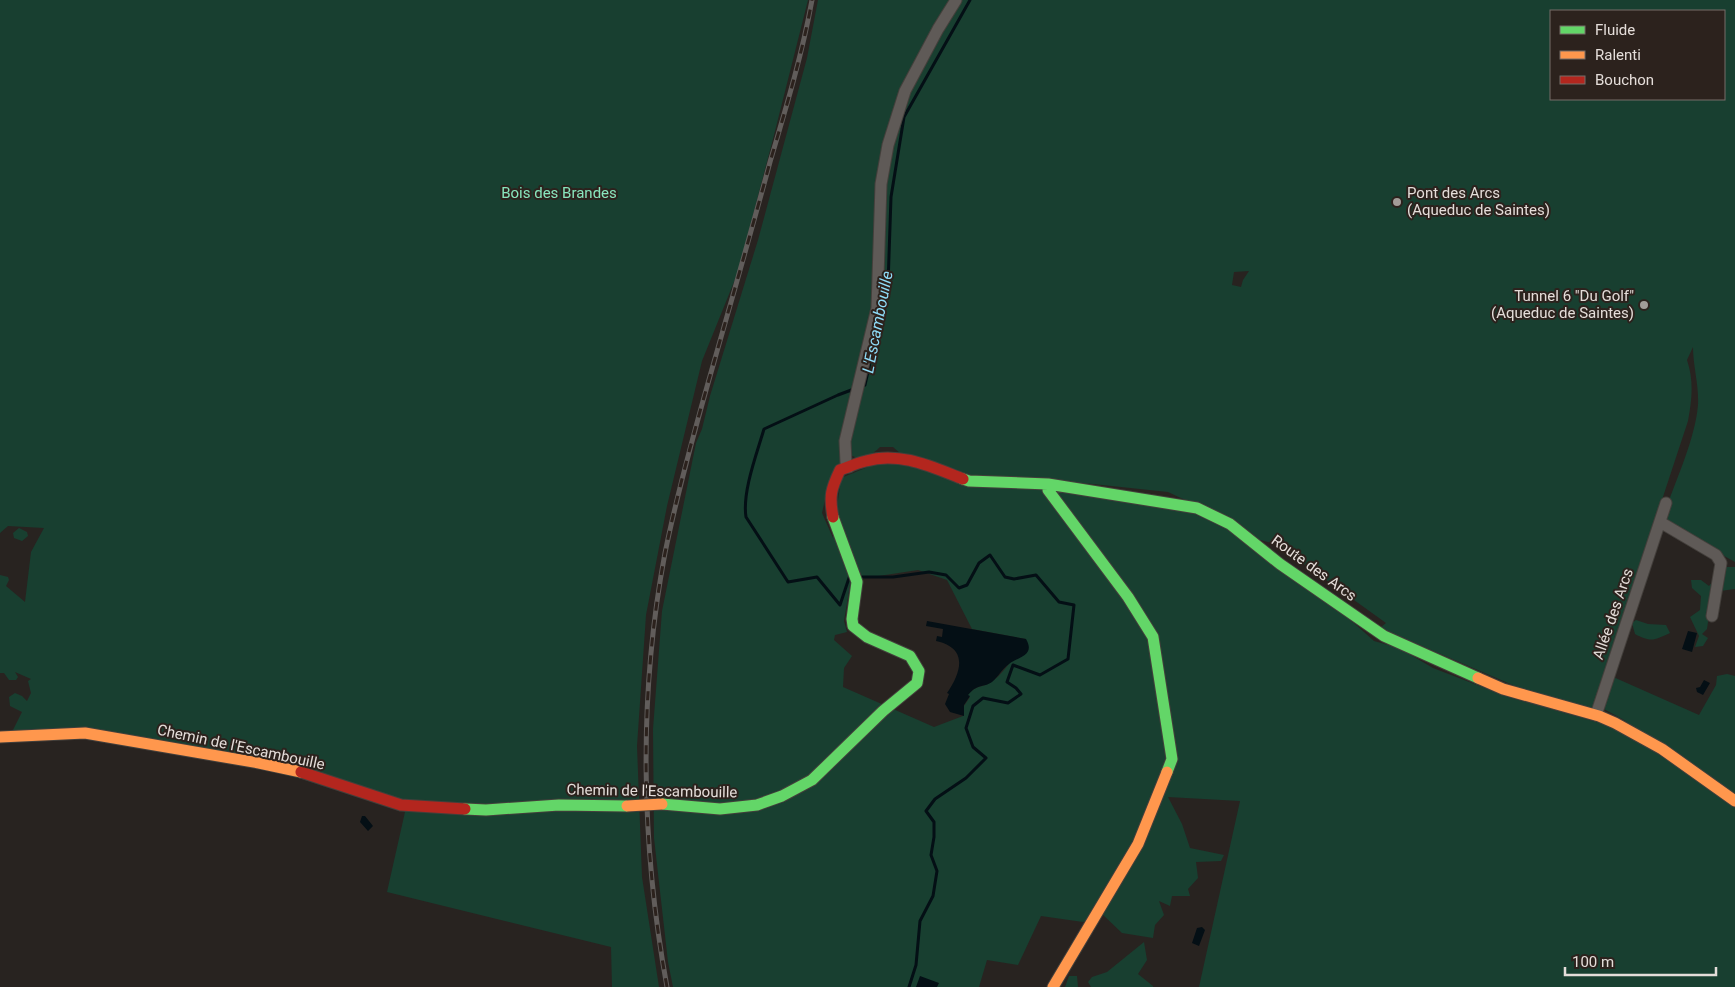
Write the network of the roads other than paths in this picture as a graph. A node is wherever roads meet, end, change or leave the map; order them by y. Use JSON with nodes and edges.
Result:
{"nodes":[{"id":1,"x":956,"y":0,"type":"edge"},
{"id":2,"x":849,"y":467,"type":"junction"},
{"id":3,"x":1048,"y":484,"type":"junction"},
{"id":4,"x":1666,"y":503,"type":"dead end"},
{"id":5,"x":1660,"y":522,"type":"junction"},
{"id":6,"x":1712,"y":616,"type":"dead end"},
{"id":7,"x":1596,"y":715,"type":"junction"},
{"id":8,"x":0,"y":737,"type":"edge"},
{"id":9,"x":1735,"y":801,"type":"edge"},
{"id":10,"x":1054,"y":987,"type":"edge"}],
"edges":[{"from":1,"to":2,"type":"street"},
{"from":2,"to":3,"type":"street","name":"Route des Arcs"},
{"from":2,"to":8,"type":"street","name":"Chemin de l'Escambouille","bridge":true},
{"from":3,"to":7,"type":"street","name":"Route des Arcs"},
{"from":3,"to":10,"type":"street"},
{"from":4,"to":5,"type":"street","name":"Allée des Arcs"},
{"from":5,"to":6,"type":"street"},
{"from":5,"to":7,"type":"street","name":"Allée des Arcs"},
{"from":7,"to":9,"type":"street","name":"Route des Arcs"}]}
